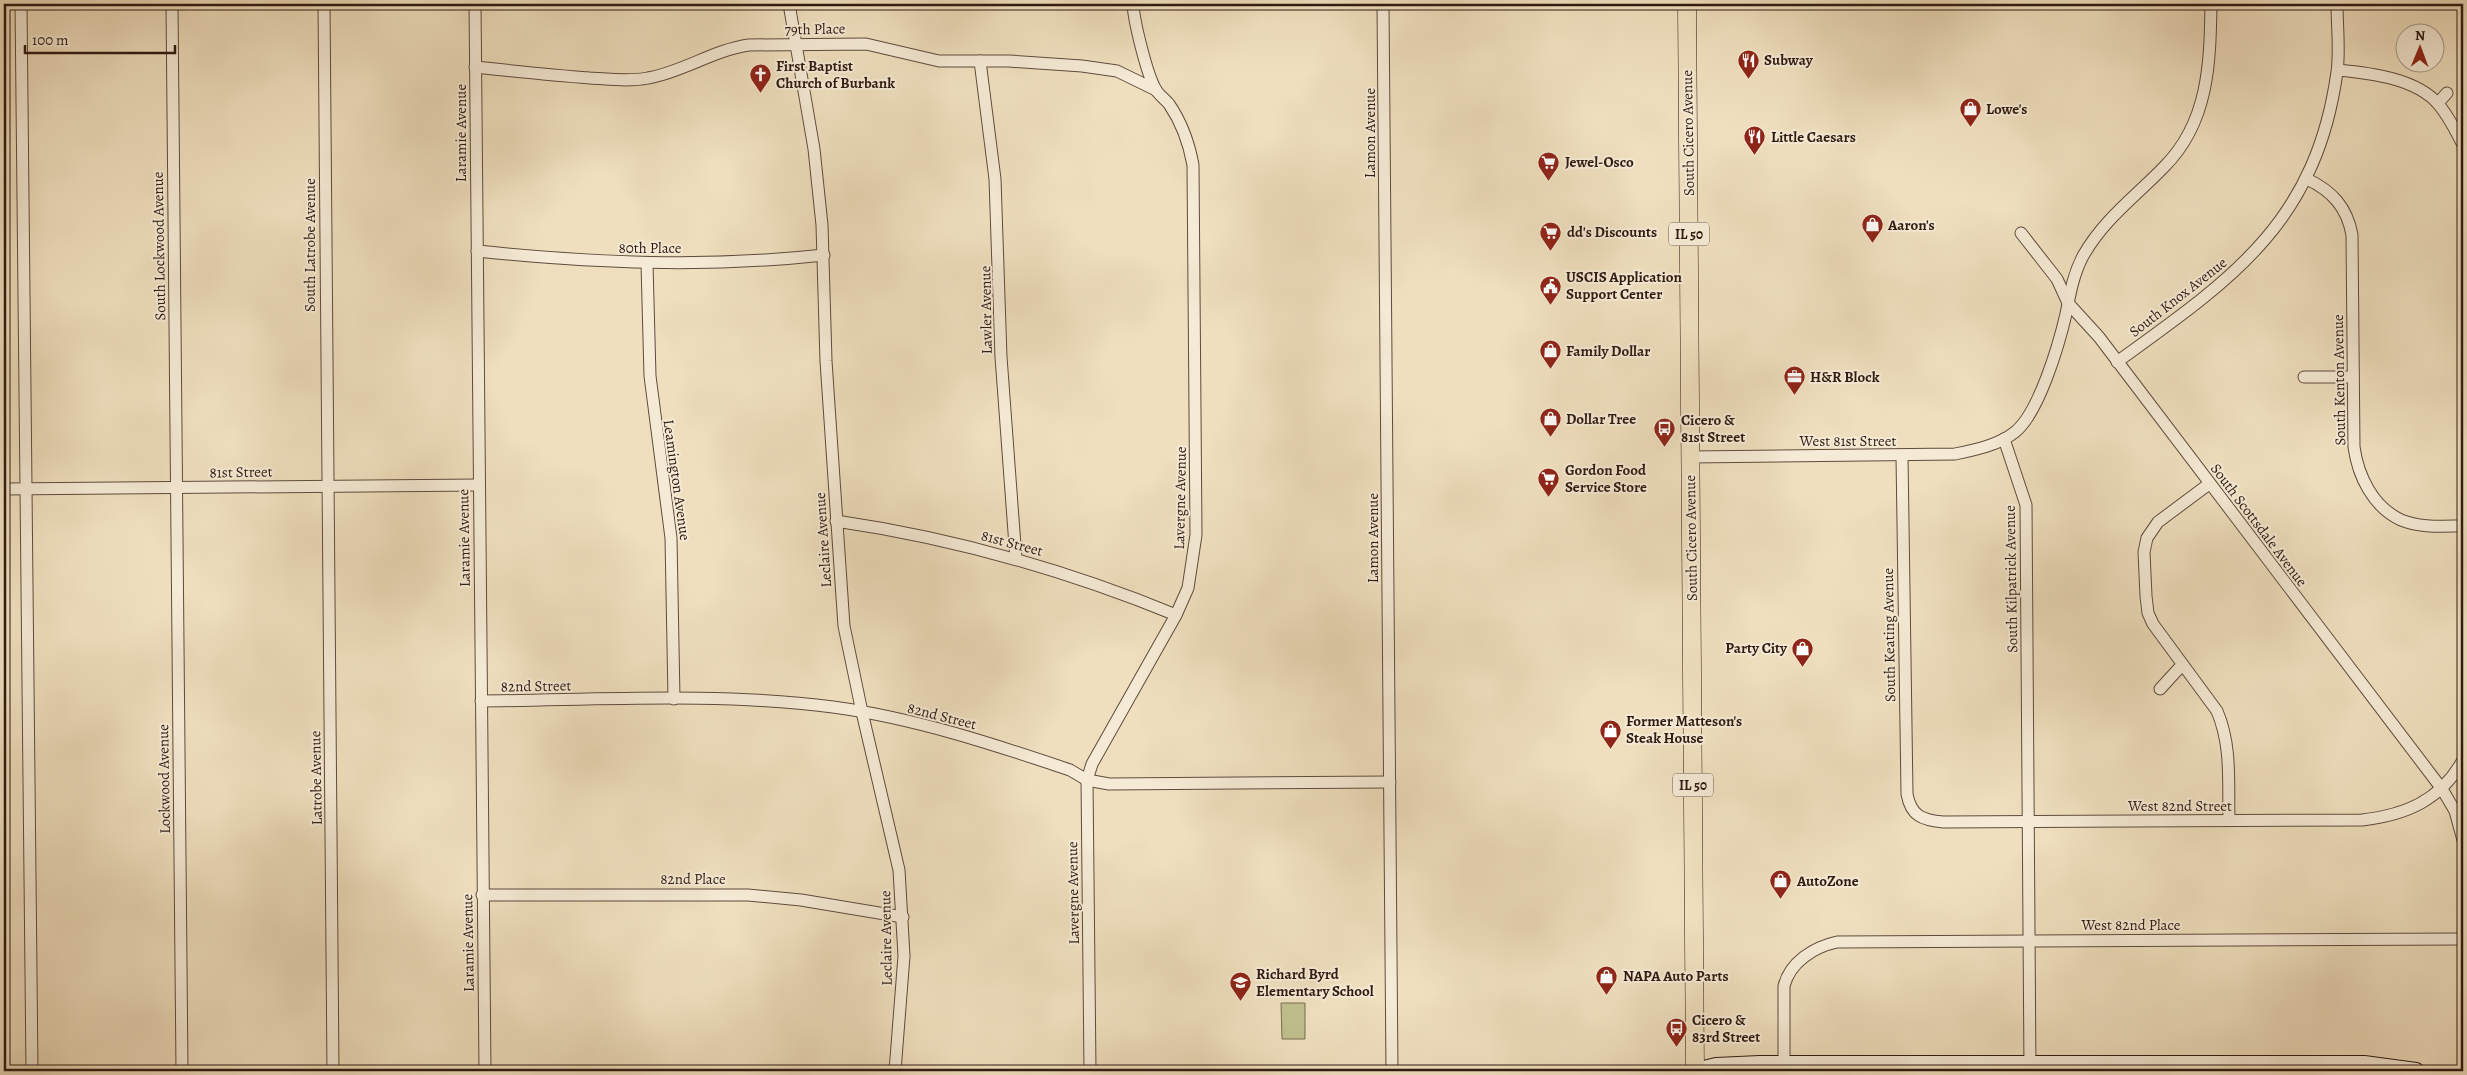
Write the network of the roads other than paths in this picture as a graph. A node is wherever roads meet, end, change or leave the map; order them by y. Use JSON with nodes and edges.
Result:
{"nodes":[{"id":1,"x":21,"y":4,"type":"edge"},
{"id":2,"x":172,"y":4,"type":"edge"},
{"id":3,"x":324,"y":4,"type":"edge"},
{"id":4,"x":475,"y":4,"type":"edge"},
{"id":5,"x":789,"y":4,"type":"edge"},
{"id":6,"x":1133,"y":4,"type":"edge"},
{"id":7,"x":1384,"y":4,"type":"edge"},
{"id":8,"x":1687,"y":4,"type":"edge"},
{"id":9,"x":2211,"y":4,"type":"edge"},
{"id":10,"x":2337,"y":4,"type":"edge"},
{"id":11,"x":795,"y":45,"type":"junction"},
{"id":12,"x":980,"y":61,"type":"junction"},
{"id":13,"x":475,"y":67,"type":"junction"},
{"id":14,"x":2338,"y":70,"type":"junction"},
{"id":15,"x":1156,"y":90,"type":"junction"},
{"id":16,"x":2447,"y":93,"type":"dead end"},
{"id":17,"x":2438,"y":103,"type":"junction"},
{"id":18,"x":2463,"y":145,"type":"edge"},
{"id":19,"x":2307,"y":179,"type":"junction"},
{"id":20,"x":2021,"y":233,"type":"dead end"},
{"id":21,"x":476,"y":251,"type":"junction"},
{"id":22,"x":824,"y":255,"type":"junction"},
{"id":23,"x":647,"y":264,"type":"junction"},
{"id":24,"x":2068,"y":303,"type":"junction"},
{"id":25,"x":2117,"y":362,"type":"junction"},
{"id":26,"x":2304,"y":377,"type":"dead end"},
{"id":27,"x":2353,"y":377,"type":"junction"},
{"id":28,"x":2004,"y":439,"type":"junction"},
{"id":29,"x":1902,"y":456,"type":"junction"},
{"id":30,"x":1690,"y":457,"type":"junction"},
{"id":31,"x":478,"y":484,"type":"junction"},
{"id":32,"x":2209,"y":484,"type":"junction"},
{"id":33,"x":327,"y":485,"type":"junction"},
{"id":34,"x":177,"y":487,"type":"junction"},
{"id":35,"x":4,"y":489,"type":"edge"},
{"id":36,"x":27,"y":489,"type":"junction"},
{"id":37,"x":836,"y":521,"type":"junction"},
{"id":38,"x":2463,"y":526,"type":"edge"},
{"id":39,"x":1016,"y":559,"type":"junction"},
{"id":40,"x":1176,"y":615,"type":"junction"},
{"id":41,"x":2182,"y":666,"type":"junction"},
{"id":42,"x":2160,"y":688,"type":"dead end"},
{"id":43,"x":674,"y":699,"type":"junction"},
{"id":44,"x":481,"y":701,"type":"junction"},
{"id":45,"x":862,"y":712,"type":"junction"},
{"id":46,"x":2463,"y":760,"type":"edge"},
{"id":47,"x":1086,"y":780,"type":"junction"},
{"id":48,"x":1390,"y":782,"type":"junction"},
{"id":49,"x":2442,"y":789,"type":"junction"},
{"id":50,"x":1913,"y":812,"type":"joint"},
{"id":51,"x":2229,"y":820,"type":"junction"},
{"id":52,"x":2029,"y":822,"type":"junction"},
{"id":53,"x":2463,"y":840,"type":"edge"},
{"id":54,"x":482,"y":895,"type":"junction"},
{"id":55,"x":903,"y":917,"type":"junction"},
{"id":56,"x":2463,"y":939,"type":"edge"},
{"id":57,"x":2029,"y":940,"type":"junction"},
{"id":58,"x":1784,"y":1068,"type":"edge"},
{"id":59,"x":2030,"y":1068,"type":"edge"},
{"id":60,"x":32,"y":1071,"type":"edge"},
{"id":61,"x":182,"y":1071,"type":"edge"},
{"id":62,"x":333,"y":1071,"type":"edge"},
{"id":63,"x":485,"y":1071,"type":"edge"},
{"id":64,"x":894,"y":1071,"type":"edge"},
{"id":65,"x":1090,"y":1071,"type":"edge"},
{"id":66,"x":1392,"y":1071,"type":"edge"},
{"id":67,"x":1696,"y":1071,"type":"edge"},
{"id":68,"x":2416,"y":1071,"type":"edge"}],
"edges":[{"from":1,"to":36,"type":"street"},
{"from":2,"to":34,"type":"street","name":"South Lockwood Avenue"},
{"from":3,"to":33,"type":"street","name":"South Latrobe Avenue"},
{"from":4,"to":13,"type":"street","name":"Laramie Avenue"},
{"from":5,"to":11,"type":"street","name":"Leclaire Avenue"},
{"from":6,"to":15,"type":"street","name":"Lavergne Avenue"},
{"from":7,"to":48,"type":"street","name":"Lamon Avenue"},
{"from":8,"to":30,"type":"main road","name":"South Cicero Avenue","number":"IL 50"},
{"from":9,"to":24,"type":"street"},
{"from":10,"to":14,"type":"street","name":"South Knox Avenue"},
{"from":11,"to":12,"type":"street","name":"79th Place"},
{"from":11,"to":13,"type":"street","name":"79th Place"},
{"from":11,"to":22,"type":"street","name":"Leclaire Avenue"},
{"from":12,"to":15,"type":"street","name":"79th Place"},
{"from":12,"to":39,"type":"street","name":"Lawler Avenue"},
{"from":13,"to":21,"type":"street","name":"Laramie Avenue"},
{"from":14,"to":17,"type":"street"},
{"from":14,"to":19,"type":"street","name":"South Knox Avenue"},
{"from":15,"to":40,"type":"street","name":"Lavergne Avenue"},
{"from":16,"to":17,"type":"street"},
{"from":17,"to":18,"type":"street"},
{"from":19,"to":25,"type":"street","name":"South Knox Avenue"},
{"from":19,"to":27,"type":"street","name":"South Kenton Avenue"},
{"from":20,"to":24,"type":"street","name":"South Scottsdale Avenue"},
{"from":21,"to":23,"type":"street","name":"80th Place"},
{"from":21,"to":31,"type":"street","name":"Laramie Avenue"},
{"from":22,"to":23,"type":"street","name":"80th Place"},
{"from":22,"to":37,"type":"street","name":"Leclaire Avenue"},
{"from":23,"to":43,"type":"street","name":"Leamington Avenue"},
{"from":24,"to":25,"type":"street","name":"South Scottsdale Avenue"},
{"from":24,"to":28,"type":"street"},
{"from":25,"to":32,"type":"street","name":"South Scottsdale Avenue"},
{"from":26,"to":27,"type":"street"},
{"from":27,"to":38,"type":"street","name":"South Kenton Avenue"},
{"from":28,"to":29,"type":"street","name":"West 81st Street"},
{"from":28,"to":52,"type":"street","name":"South Kilpatrick Avenue"},
{"from":29,"to":30,"type":"street","name":"West 81st Street"},
{"from":29,"to":50,"type":"street","name":"South Keating Avenue"},
{"from":30,"to":67,"type":"main road","name":"South Cicero Avenue","number":"IL 50"},
{"from":31,"to":33,"type":"street","name":"81st Street"},
{"from":31,"to":44,"type":"street","name":"Laramie Avenue"},
{"from":32,"to":41,"type":"street"},
{"from":32,"to":49,"type":"street","name":"South Scottsdale Avenue"},
{"from":33,"to":34,"type":"street","name":"81st Street"},
{"from":33,"to":62,"type":"street","name":"Latrobe Avenue"},
{"from":34,"to":36,"type":"street","name":"81st Street"},
{"from":34,"to":61,"type":"street","name":"Lockwood Avenue"},
{"from":35,"to":36,"type":"street","name":"81st Street"},
{"from":36,"to":60,"type":"street"},
{"from":37,"to":39,"type":"street","name":"81st Street"},
{"from":37,"to":45,"type":"street","name":"Leclaire Avenue"},
{"from":39,"to":40,"type":"street","name":"81st Street"},
{"from":40,"to":47,"type":"street","name":"Lavergne Avenue"},
{"from":41,"to":42,"type":"street"},
{"from":41,"to":51,"type":"street"},
{"from":43,"to":44,"type":"street","name":"82nd Street"},
{"from":43,"to":45,"type":"street","name":"82nd Street"},
{"from":44,"to":54,"type":"street","name":"Laramie Avenue"},
{"from":45,"to":47,"type":"street","name":"82nd Street"},
{"from":45,"to":55,"type":"street","name":"Leclaire Avenue"},
{"from":46,"to":49,"type":"street","name":"West 82nd Street"},
{"from":47,"to":48,"type":"street","name":"82nd Street"},
{"from":47,"to":65,"type":"street","name":"Lavergne Avenue"},
{"from":48,"to":66,"type":"street","name":"Lamon Avenue"},
{"from":49,"to":51,"type":"street","name":"West 82nd Street"},
{"from":49,"to":53,"type":"street","name":"South Scottsdale Avenue"},
{"from":50,"to":52,"type":"street","name":"West 82nd Street"},
{"from":51,"to":52,"type":"street","name":"West 82nd Street"},
{"from":52,"to":57,"type":"street","name":"South Kilpatrick Avenue"},
{"from":54,"to":55,"type":"street","name":"82nd Place"},
{"from":54,"to":63,"type":"street","name":"Laramie Avenue"},
{"from":55,"to":64,"type":"street","name":"Leclaire Avenue"},
{"from":56,"to":57,"type":"street","name":"West 82nd Place"},
{"from":57,"to":58,"type":"street","name":"West 82nd Place"},
{"from":57,"to":59,"type":"street","name":"South Kilpatrick Avenue"},
{"from":58,"to":59,"type":"street"},
{"from":58,"to":67,"type":"street"},
{"from":59,"to":68,"type":"street"}]}
